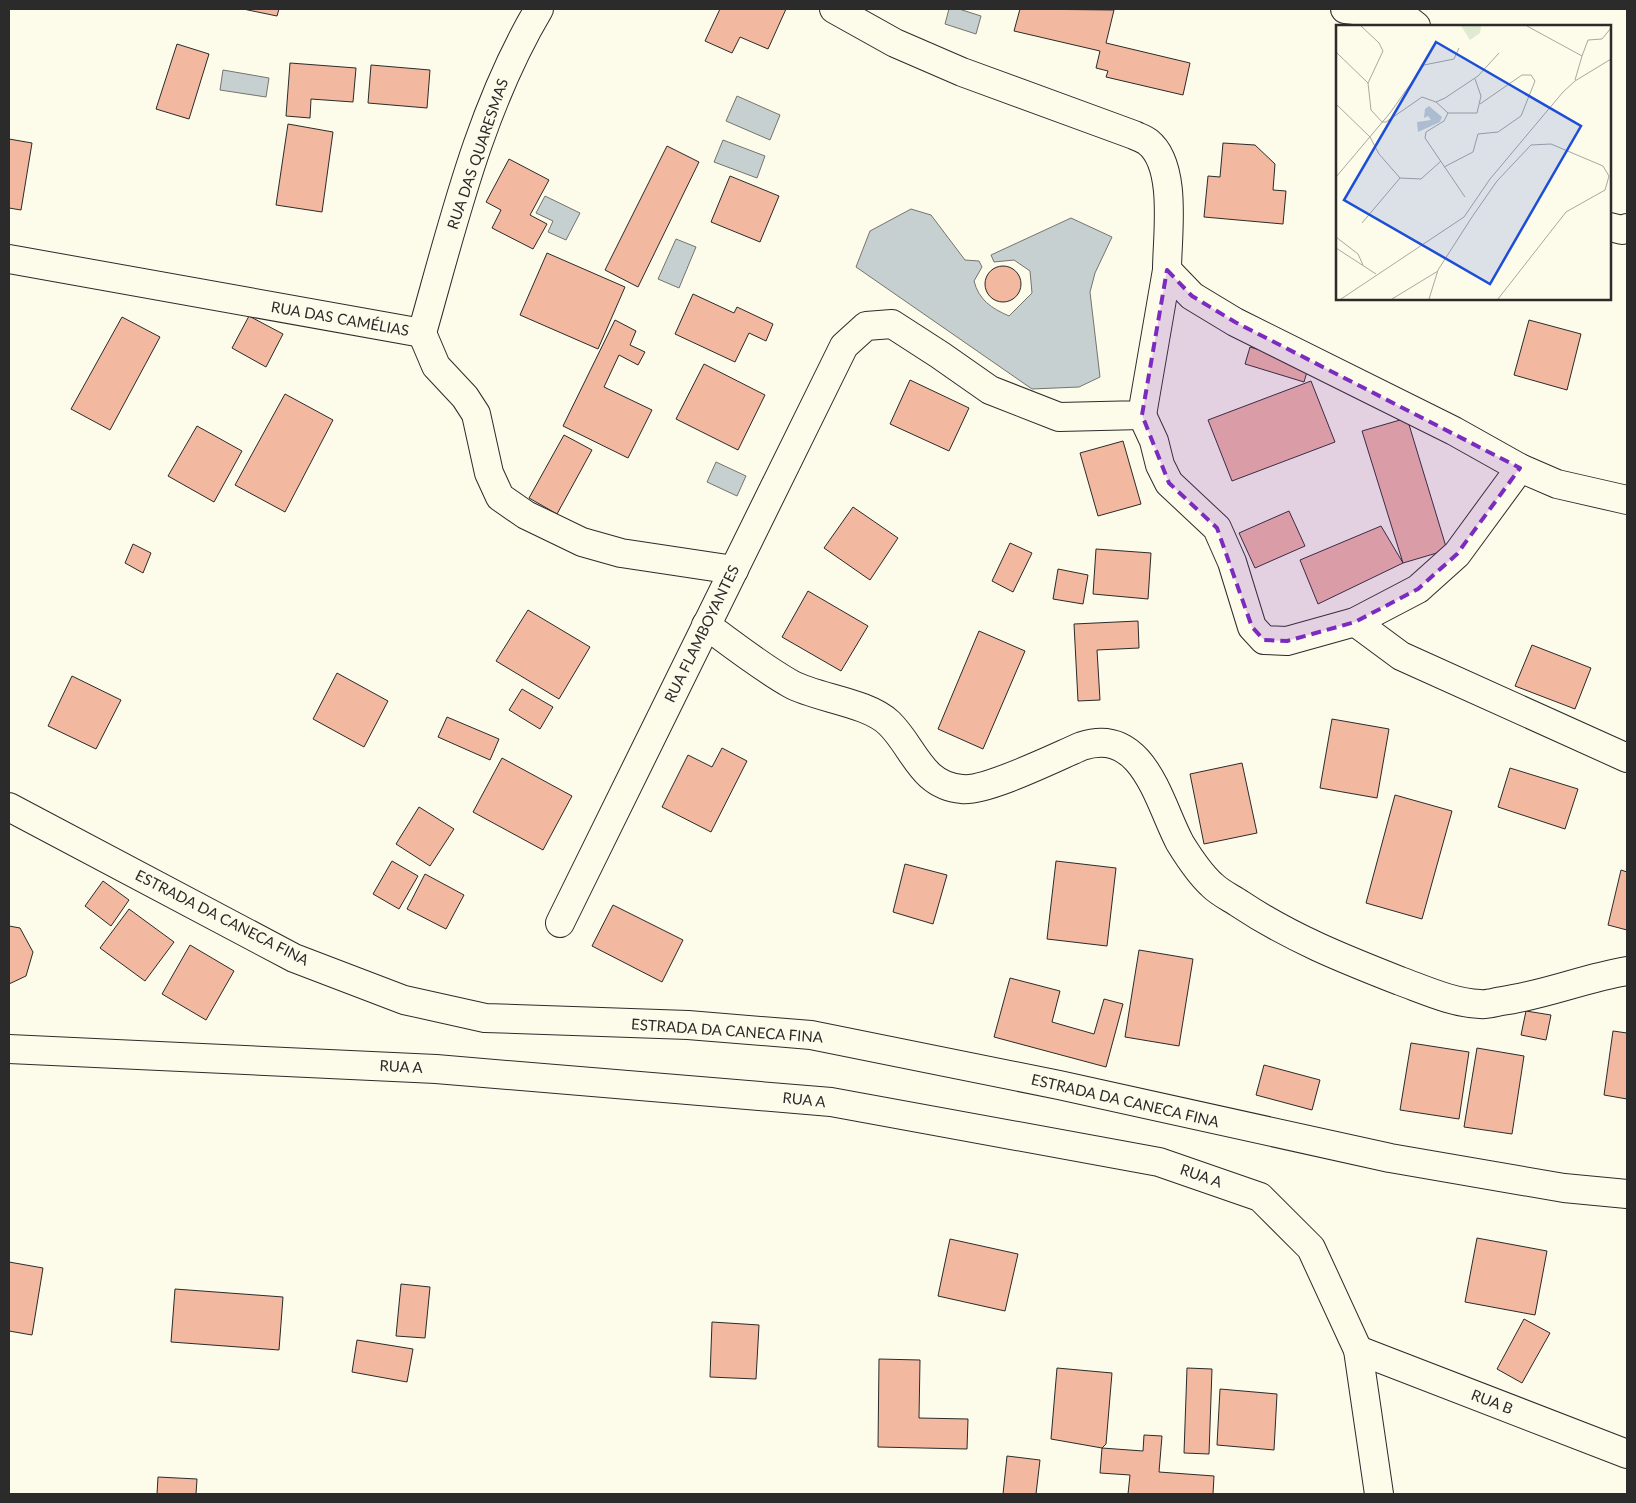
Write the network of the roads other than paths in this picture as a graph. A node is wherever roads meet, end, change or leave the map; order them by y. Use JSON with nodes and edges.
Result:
{"nodes":[{"id":1,"x":539,"y":9,"type":"edge"},
{"id":2,"x":834,"y":9,"type":"edge"},
{"id":3,"x":1345,"y":9,"type":"edge"},
{"id":4,"x":1415,"y":25,"type":"edge"},
{"id":5,"x":1611,"y":227,"type":"edge"},
{"id":6,"x":1627,"y":228,"type":"edge"},
{"id":7,"x":9,"y":258,"type":"edge"},
{"id":8,"x":1167,"y":270,"type":"junction"},
{"id":9,"x":422,"y":334,"type":"junction"},
{"id":10,"x":1142,"y":415,"type":"junction"},
{"id":11,"x":1520,"y":468,"type":"junction"},
{"id":12,"x":1627,"y":500,"type":"edge"},
{"id":13,"x":734,"y":570,"type":"junction"},
{"id":14,"x":1355,"y":622,"type":"junction"},
{"id":15,"x":706,"y":625,"type":"junction"},
{"id":16,"x":1627,"y":758,"type":"edge"},
{"id":17,"x":9,"y":807,"type":"edge"},
{"id":18,"x":560,"y":923,"type":"dead end"},
{"id":19,"x":1627,"y":971,"type":"edge"},
{"id":20,"x":9,"y":1049,"type":"edge"},
{"id":21,"x":1627,"y":1194,"type":"edge"},
{"id":22,"x":1358,"y":1350,"type":"junction"},
{"id":23,"x":1627,"y":1454,"type":"edge"},
{"id":24,"x":1379,"y":1494,"type":"edge"}],
"edges":[{"from":1,"to":9,"type":"street","name":"RUA DAS QUARESMAS"},
{"from":2,"to":8,"type":"street"},
{"from":3,"to":4,"type":"street"},
{"from":5,"to":6,"type":"street"},
{"from":7,"to":9,"type":"street","name":"RUA DAS CAMÉLIAS"},
{"from":8,"to":10,"type":"street"},
{"from":8,"to":11,"type":"street"},
{"from":9,"to":13,"type":"street","name":"RUA DAS CAMÉLIAS"},
{"from":10,"to":13,"type":"street","name":"RUA FLAMBOYANTES"},
{"from":10,"to":14,"type":"street"},
{"from":11,"to":12,"type":"street"},
{"from":11,"to":14,"type":"street"},
{"from":13,"to":15,"type":"street","name":"RUA FLAMBOYANTES"},
{"from":14,"to":16,"type":"street"},
{"from":15,"to":18,"type":"street","name":"RUA FLAMBOYANTES"},
{"from":15,"to":19,"type":"street"},
{"from":17,"to":21,"type":"street","name":"ESTRADA DA CANECA FINA"},
{"from":20,"to":22,"type":"street","name":"RUA A"},
{"from":22,"to":23,"type":"street","name":"RUA B"},
{"from":22,"to":24,"type":"street","name":"RUA A"}]}
